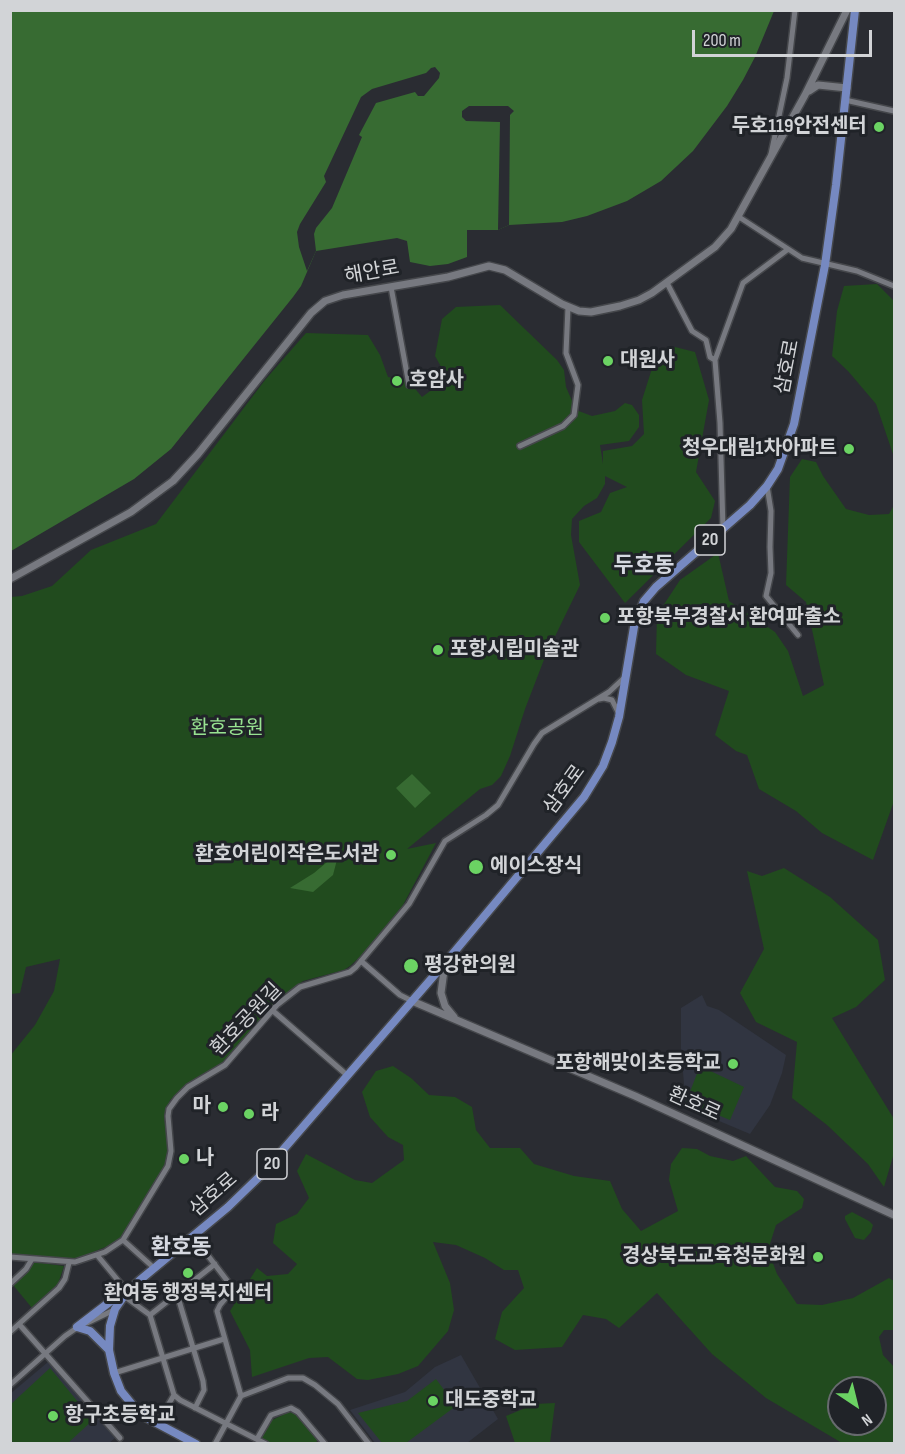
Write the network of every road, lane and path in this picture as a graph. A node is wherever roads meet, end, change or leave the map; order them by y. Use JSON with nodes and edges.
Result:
{"nodes":[{"id":1,"x":795,"y":10,"type":"edge"},
{"id":2,"x":847,"y":10,"type":"edge"},
{"id":3,"x":855,"y":10,"type":"edge"},
{"id":4,"x":847,"y":88,"type":"junction"},
{"id":5,"x":805,"y":95,"type":"junction"},
{"id":6,"x":845,"y":100,"type":"junction"},
{"id":7,"x":894,"y":111,"type":"edge"},
{"id":8,"x":770,"y":159,"type":"junction"},
{"id":9,"x":739,"y":217,"type":"junction"},
{"id":10,"x":787,"y":250,"type":"junction"},
{"id":11,"x":825,"y":265,"type":"junction"},
{"id":12,"x":667,"y":283,"type":"junction"},
{"id":13,"x":391,"y":286,"type":"junction"},
{"id":14,"x":894,"y":286,"type":"edge"},
{"id":15,"x":568,"y":307,"type":"junction"},
{"id":16,"x":715,"y":360,"type":"junction"},
{"id":17,"x":409,"y":386,"type":"dead end"},
{"id":18,"x":520,"y":446,"type":"dead end"},
{"id":19,"x":767,"y":486,"type":"junction"},
{"id":20,"x":723,"y":529,"type":"junction"},
{"id":21,"x":10,"y":579,"type":"edge"},
{"id":22,"x":798,"y":635,"type":"dead end"},
{"id":23,"x":626,"y":675,"type":"junction"},
{"id":24,"x":598,"y":699,"type":"junction"},
{"id":25,"x":619,"y":717,"type":"junction"},
{"id":26,"x":361,"y":961,"type":"junction"},
{"id":27,"x":445,"y":963,"type":"junction"},
{"id":28,"x":412,"y":1001,"type":"junction"},
{"id":29,"x":272,"y":1010,"type":"junction"},
{"id":30,"x":456,"y":1018,"type":"junction"},
{"id":31,"x":348,"y":1077,"type":"junction"},
{"id":32,"x":894,"y":1215,"type":"edge"},
{"id":33,"x":193,"y":1236,"type":"junction"},
{"id":34,"x":123,"y":1240,"type":"junction"},
{"id":35,"x":97,"y":1255,"type":"junction"},
{"id":36,"x":10,"y":1257,"type":"edge"},
{"id":37,"x":32,"y":1259,"type":"junction"},
{"id":38,"x":69,"y":1263,"type":"junction"},
{"id":39,"x":215,"y":1264,"type":"junction"},
{"id":40,"x":154,"y":1268,"type":"junction"},
{"id":41,"x":10,"y":1284,"type":"edge"},
{"id":42,"x":125,"y":1293,"type":"junction"},
{"id":43,"x":177,"y":1294,"type":"junction"},
{"id":44,"x":115,"y":1309,"type":"junction"},
{"id":45,"x":150,"y":1315,"type":"junction"},
{"id":46,"x":19,"y":1324,"type":"junction"},
{"id":47,"x":77,"y":1327,"type":"junction"},
{"id":48,"x":10,"y":1332,"type":"edge"},
{"id":49,"x":224,"y":1338,"type":"junction"},
{"id":50,"x":193,"y":1347,"type":"junction"},
{"id":51,"x":109,"y":1350,"type":"junction"},
{"id":52,"x":45,"y":1354,"type":"junction"},
{"id":53,"x":162,"y":1357,"type":"junction"},
{"id":54,"x":114,"y":1373,"type":"junction"},
{"id":55,"x":10,"y":1385,"type":"edge"},
{"id":56,"x":174,"y":1395,"type":"junction"},
{"id":57,"x":241,"y":1396,"type":"junction"},
{"id":58,"x":195,"y":1408,"type":"junction"},
{"id":59,"x":157,"y":1424,"type":"junction"},
{"id":60,"x":225,"y":1424,"type":"junction"},
{"id":61,"x":120,"y":1438,"type":"dead end"},
{"id":62,"x":257,"y":1439,"type":"junction"},
{"id":63,"x":196,"y":1443,"type":"edge"},
{"id":64,"x":215,"y":1443,"type":"edge"},
{"id":65,"x":266,"y":1443,"type":"edge"},
{"id":66,"x":324,"y":1443,"type":"edge"},
{"id":67,"x":369,"y":1443,"type":"edge"}],
"edges":[{"from":1,"to":8,"type":"street","name":"해안로"},
{"from":2,"to":5,"type":"street","name":"해안로"},
{"from":3,"to":4,"type":"main road","name":"삼호로","number":"20"},
{"from":4,"to":5,"type":"street"},
{"from":4,"to":6,"type":"main road","name":"삼호로","number":"20"},
{"from":5,"to":8,"type":"street","name":"해안로"},
{"from":6,"to":7,"type":"street"},
{"from":6,"to":11,"type":"main road","name":"삼호로","number":"20"},
{"from":8,"to":9,"type":"street","name":"해안로"},
{"from":9,"to":10,"type":"street"},
{"from":9,"to":12,"type":"street","name":"해안로"},
{"from":10,"to":11,"type":"street"},
{"from":10,"to":16,"type":"street"},
{"from":11,"to":14,"type":"street"},
{"from":11,"to":19,"type":"main road","name":"삼호로","number":"20"},
{"from":12,"to":15,"type":"street","name":"해안로"},
{"from":12,"to":16,"type":"street"},
{"from":13,"to":15,"type":"street","name":"해안로"},
{"from":13,"to":17,"type":"street"},
{"from":13,"to":21,"type":"street","name":"해안로"},
{"from":15,"to":18,"type":"street"},
{"from":16,"to":20,"type":"street"},
{"from":19,"to":20,"type":"main road","name":"삼호로","number":"20"},
{"from":19,"to":22,"type":"street"},
{"from":20,"to":23,"type":"main road","name":"삼호로","number":"20"},
{"from":23,"to":24,"type":"street","name":"환호공원길"},
{"from":23,"to":25,"type":"main road","name":"삼호로","number":"20"},
{"from":24,"to":25,"type":"street"},
{"from":24,"to":26,"type":"street","name":"환호공원길"},
{"from":25,"to":27,"type":"main road","name":"삼호로","number":"20"},
{"from":26,"to":28,"type":"street"},
{"from":26,"to":29,"type":"street","name":"환호공원길"},
{"from":27,"to":28,"type":"main road","name":"삼호로","number":"20"},
{"from":27,"to":30,"type":"street"},
{"from":28,"to":30,"type":"street","name":"환호로"},
{"from":28,"to":31,"type":"main road","name":"삼호로","number":"20"},
{"from":29,"to":31,"type":"street"},
{"from":29,"to":34,"type":"street","name":"환호공원길"},
{"from":30,"to":32,"type":"street","name":"환호로"},
{"from":31,"to":33,"type":"main road","name":"삼호로","number":"20"},
{"from":33,"to":39,"type":"street"},
{"from":33,"to":40,"type":"main road","name":"삼호로","number":"20"},
{"from":34,"to":35,"type":"street","name":"환호공원길"},
{"from":34,"to":40,"type":"street"},
{"from":35,"to":38,"type":"street","name":"환호공원길"},
{"from":35,"to":42,"type":"street"},
{"from":36,"to":37,"type":"street","name":"환호공원길"},
{"from":37,"to":38,"type":"street","name":"환호공원길"},
{"from":37,"to":41,"type":"street"},
{"from":38,"to":46,"type":"street"},
{"from":39,"to":43,"type":"street"},
{"from":39,"to":49,"type":"street"},
{"from":40,"to":42,"type":"main road","name":"삼호로"},
{"from":42,"to":44,"type":"main road"},
{"from":42,"to":45,"type":"street"},
{"from":42,"to":47,"type":"main road","name":"삼호로"},
{"from":43,"to":45,"type":"street"},
{"from":43,"to":50,"type":"street"},
{"from":44,"to":47,"type":"street"},
{"from":44,"to":51,"type":"main road"},
{"from":45,"to":53,"type":"street"},
{"from":46,"to":48,"type":"street"},
{"from":46,"to":52,"type":"street"},
{"from":47,"to":51,"type":"main road"},
{"from":47,"to":52,"type":"street"},
{"from":49,"to":50,"type":"street"},
{"from":49,"to":57,"type":"street"},
{"from":50,"to":53,"type":"street"},
{"from":50,"to":58,"type":"street"},
{"from":51,"to":54,"type":"main road"},
{"from":52,"to":55,"type":"street"},
{"from":52,"to":61,"type":"street"},
{"from":53,"to":54,"type":"street"},
{"from":53,"to":56,"type":"street"},
{"from":54,"to":59,"type":"main road"},
{"from":56,"to":58,"type":"street"},
{"from":56,"to":59,"type":"street"},
{"from":57,"to":60,"type":"street"},
{"from":57,"to":67,"type":"street"},
{"from":58,"to":60,"type":"street"},
{"from":59,"to":63,"type":"main road"},
{"from":60,"to":62,"type":"street"},
{"from":60,"to":64,"type":"street"},
{"from":62,"to":65,"type":"street"},
{"from":62,"to":66,"type":"street"}]}
